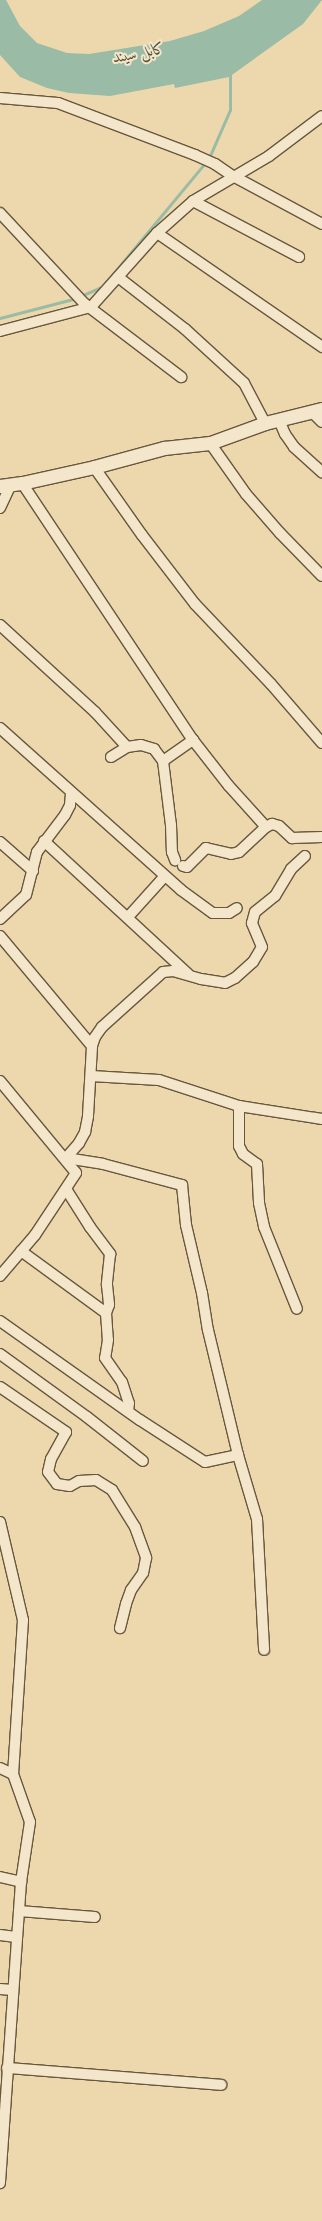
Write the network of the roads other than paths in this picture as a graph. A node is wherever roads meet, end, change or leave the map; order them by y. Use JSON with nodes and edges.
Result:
{"nodes":[{"id":1,"x":0,"y":98,"type":"edge"},
{"id":2,"x":322,"y":116,"type":"edge"},
{"id":3,"x":233,"y":176,"type":"junction"},
{"id":4,"x":193,"y":202,"type":"junction"},
{"id":5,"x":0,"y":213,"type":"edge"},
{"id":6,"x":322,"y":224,"type":"edge"},
{"id":7,"x":157,"y":233,"type":"junction"},
{"id":8,"x":298,"y":257,"type":"dead end"},
{"id":9,"x":118,"y":277,"type":"junction"},
{"id":10,"x":88,"y":306,"type":"junction"},
{"id":11,"x":0,"y":331,"type":"edge"},
{"id":12,"x":322,"y":347,"type":"edge"},
{"id":13,"x":181,"y":377,"type":"dead end"},
{"id":14,"x":317,"y":411,"type":"edge"},
{"id":15,"x":279,"y":420,"type":"junction"},
{"id":16,"x":322,"y":422,"type":"edge"},
{"id":17,"x":265,"y":423,"type":"junction"},
{"id":18,"x":210,"y":443,"type":"junction"},
{"id":19,"x":94,"y":466,"type":"junction"},
{"id":20,"x":322,"y":472,"type":"edge"},
{"id":21,"x":11,"y":484,"type":"edge"},
{"id":22,"x":0,"y":508,"type":"edge"},
{"id":23,"x":322,"y":576,"type":"edge"},
{"id":24,"x":0,"y":625,"type":"edge"},
{"id":25,"x":0,"y":728,"type":"edge"},
{"id":26,"x":193,"y":740,"type":"junction"},
{"id":27,"x":322,"y":743,"type":"edge"},
{"id":28,"x":127,"y":747,"type":"junction"},
{"id":29,"x":111,"y":757,"type":"dead end"},
{"id":30,"x":163,"y":761,"type":"junction"},
{"id":31,"x":72,"y":794,"type":"junction"},
{"id":32,"x":266,"y":827,"type":"junction"},
{"id":33,"x":322,"y":837,"type":"edge"},
{"id":34,"x":44,"y":841,"type":"junction"},
{"id":35,"x":0,"y":842,"type":"edge"},
{"id":36,"x":305,"y":856,"type":"dead end"},
{"id":37,"x":33,"y":871,"type":"junction"},
{"id":38,"x":164,"y":877,"type":"junction"},
{"id":39,"x":237,"y":908,"type":"dead end"},
{"id":40,"x":128,"y":917,"type":"junction"},
{"id":41,"x":0,"y":919,"type":"edge"},
{"id":42,"x":0,"y":936,"type":"edge"},
{"id":43,"x":189,"y":975,"type":"junction"},
{"id":44,"x":92,"y":1046,"type":"junction"},
{"id":45,"x":91,"y":1076,"type":"junction"},
{"id":46,"x":0,"y":1081,"type":"edge"},
{"id":47,"x":239,"y":1106,"type":"junction"},
{"id":48,"x":322,"y":1119,"type":"edge"},
{"id":49,"x":66,"y":1158,"type":"junction"},
{"id":50,"x":66,"y":1189,"type":"junction"},
{"id":51,"x":21,"y":1252,"type":"junction"},
{"id":52,"x":0,"y":1276,"type":"edge"},
{"id":53,"x":297,"y":1310,"type":"dead end"},
{"id":54,"x":106,"y":1313,"type":"junction"},
{"id":55,"x":0,"y":1321,"type":"edge"},
{"id":56,"x":0,"y":1354,"type":"edge"},
{"id":57,"x":0,"y":1387,"type":"edge"},
{"id":58,"x":128,"y":1411,"type":"junction"},
{"id":59,"x":238,"y":1454,"type":"junction"},
{"id":60,"x":143,"y":1461,"type":"dead end"},
{"id":61,"x":0,"y":1522,"type":"edge"},
{"id":62,"x":120,"y":1628,"type":"dead end"},
{"id":63,"x":264,"y":1650,"type":"dead end"},
{"id":64,"x":0,"y":1768,"type":"edge"},
{"id":65,"x":13,"y":1774,"type":"junction"},
{"id":66,"x":0,"y":1877,"type":"edge"},
{"id":67,"x":20,"y":1882,"type":"junction"},
{"id":68,"x":19,"y":1911,"type":"junction"},
{"id":69,"x":96,"y":1917,"type":"dead end"},
{"id":70,"x":0,"y":1935,"type":"edge"},
{"id":71,"x":16,"y":1937,"type":"junction"},
{"id":72,"x":0,"y":1989,"type":"edge"},
{"id":73,"x":13,"y":1990,"type":"junction"},
{"id":74,"x":7,"y":2068,"type":"junction"},
{"id":75,"x":221,"y":2085,"type":"dead end"},
{"id":76,"x":1,"y":2162,"type":"edge"},
{"id":77,"x":0,"y":2183,"type":"edge"}],
"edges":[{"from":1,"to":3,"type":"street"},
{"from":2,"to":3,"type":"street"},
{"from":3,"to":4,"type":"street"},
{"from":3,"to":6,"type":"street"},
{"from":4,"to":7,"type":"street"},
{"from":4,"to":8,"type":"street"},
{"from":5,"to":10,"type":"street"},
{"from":7,"to":9,"type":"street"},
{"from":7,"to":12,"type":"street"},
{"from":9,"to":10,"type":"street"},
{"from":9,"to":17,"type":"street"},
{"from":10,"to":11,"type":"street"},
{"from":10,"to":13,"type":"street"},
{"from":14,"to":15,"type":"street"},
{"from":14,"to":16,"type":"street"},
{"from":15,"to":17,"type":"street"},
{"from":15,"to":20,"type":"street"},
{"from":17,"to":18,"type":"street"},
{"from":18,"to":19,"type":"street"},
{"from":18,"to":23,"type":"street"},
{"from":19,"to":21,"type":"street"},
{"from":19,"to":27,"type":"street"},
{"from":21,"to":22,"type":"street"},
{"from":21,"to":26,"type":"street"},
{"from":24,"to":28,"type":"street"},
{"from":25,"to":31,"type":"street"},
{"from":26,"to":30,"type":"street"},
{"from":26,"to":32,"type":"street"},
{"from":28,"to":29,"type":"street"},
{"from":28,"to":30,"type":"street"},
{"from":30,"to":32,"type":"street"},
{"from":31,"to":34,"type":"street"},
{"from":31,"to":38,"type":"street"},
{"from":32,"to":33,"type":"street"},
{"from":34,"to":37,"type":"street"},
{"from":34,"to":40,"type":"street"},
{"from":35,"to":37,"type":"street"},
{"from":36,"to":43,"type":"street"},
{"from":37,"to":41,"type":"street"},
{"from":38,"to":39,"type":"street"},
{"from":38,"to":40,"type":"street"},
{"from":40,"to":43,"type":"street"},
{"from":42,"to":44,"type":"street"},
{"from":43,"to":44,"type":"street"},
{"from":44,"to":45,"type":"street"},
{"from":45,"to":47,"type":"street"},
{"from":45,"to":49,"type":"street"},
{"from":46,"to":49,"type":"street"},
{"from":47,"to":48,"type":"street"},
{"from":47,"to":53,"type":"street"},
{"from":49,"to":50,"type":"street"},
{"from":49,"to":59,"type":"street"},
{"from":50,"to":51,"type":"street"},
{"from":50,"to":54,"type":"street"},
{"from":51,"to":52,"type":"street"},
{"from":51,"to":54,"type":"street"},
{"from":54,"to":58,"type":"street"},
{"from":55,"to":58,"type":"street"},
{"from":56,"to":60,"type":"street"},
{"from":57,"to":62,"type":"street"},
{"from":58,"to":59,"type":"street"},
{"from":59,"to":63,"type":"street"},
{"from":61,"to":65,"type":"street"},
{"from":64,"to":65,"type":"street"},
{"from":65,"to":67,"type":"street"},
{"from":66,"to":67,"type":"street"},
{"from":67,"to":68,"type":"street"},
{"from":68,"to":69,"type":"street"},
{"from":68,"to":71,"type":"street"},
{"from":70,"to":71,"type":"street"},
{"from":71,"to":73,"type":"street"},
{"from":72,"to":73,"type":"street"},
{"from":73,"to":74,"type":"street"},
{"from":74,"to":75,"type":"street"},
{"from":74,"to":76,"type":"street"},
{"from":76,"to":77,"type":"street"}]}
